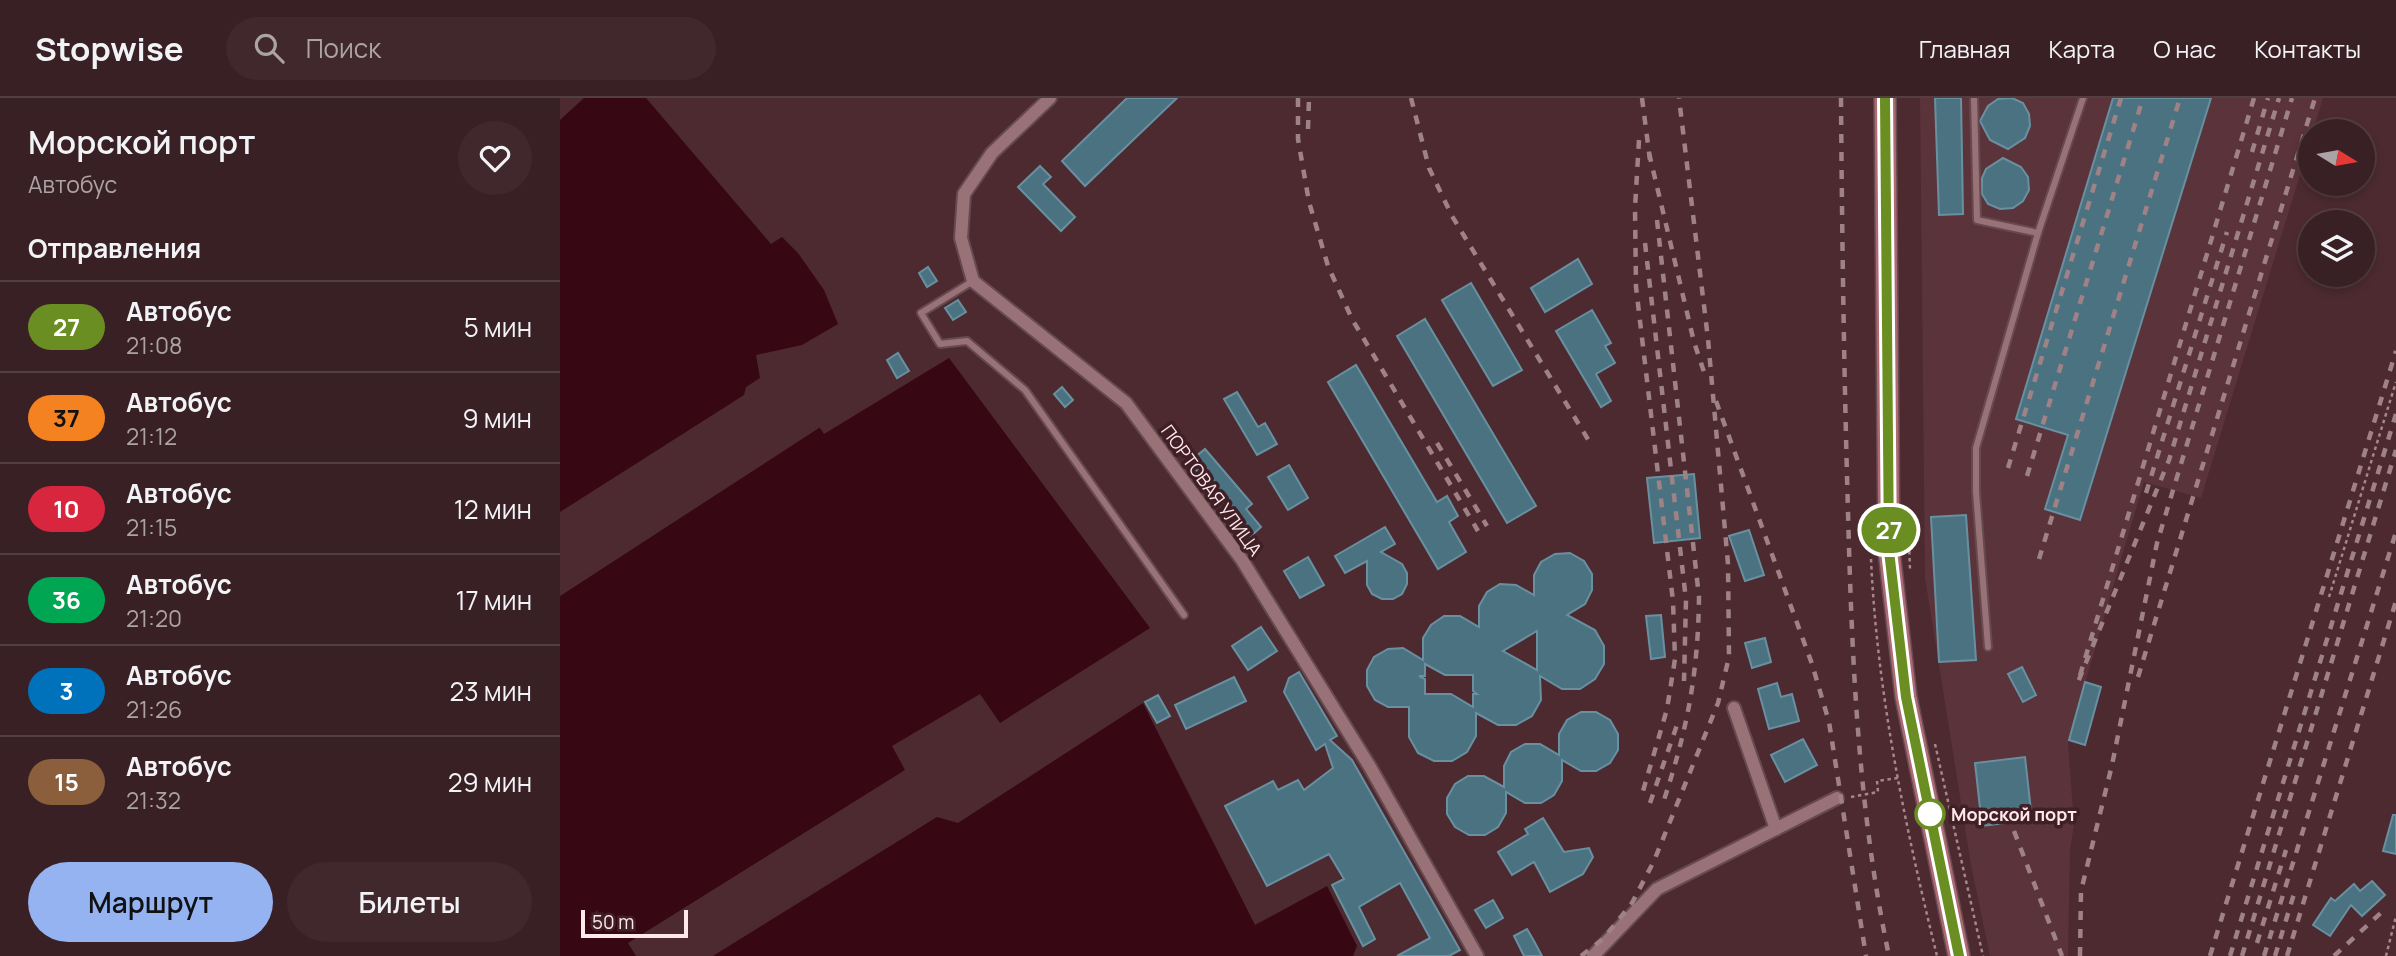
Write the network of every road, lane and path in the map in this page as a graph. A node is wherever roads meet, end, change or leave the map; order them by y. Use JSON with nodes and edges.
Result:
{"nodes":[{"id":1,"x":1049,"y":98,"type":"edge"},
{"id":2,"x":1885,"y":98,"type":"edge"},
{"id":3,"x":1974,"y":98,"type":"edge"},
{"id":4,"x":2083,"y":98,"type":"edge"},
{"id":5,"x":2038,"y":233,"type":"junction"},
{"id":6,"x":973,"y":281,"type":"junction"},
{"id":7,"x":2396,"y":382,"type":"edge"},
{"id":8,"x":1908,"y":511,"type":"dead end"},
{"id":9,"x":1910,"y":577,"type":"dead end"},
{"id":10,"x":2329,"y":597,"type":"dead end"},
{"id":11,"x":1184,"y":615,"type":"dead end"},
{"id":12,"x":1988,"y":646,"type":"dead end"},
{"id":13,"x":1734,"y":708,"type":"dead end"},
{"id":14,"x":1932,"y":734,"type":"dead end"},
{"id":15,"x":1898,"y":778,"type":"dead end"},
{"id":16,"x":1838,"y":798,"type":"joint"},
{"id":17,"x":1776,"y":829,"type":"junction"},
{"id":18,"x":2396,"y":916,"type":"edge"},
{"id":19,"x":1476,"y":956,"type":"edge"},
{"id":20,"x":1593,"y":956,"type":"edge"},
{"id":21,"x":1959,"y":956,"type":"edge"},
{"id":22,"x":1983,"y":956,"type":"edge"},
{"id":23,"x":2386,"y":956,"type":"edge"}],
"edges":[{"from":1,"to":6,"type":"street"},
{"from":2,"to":21,"type":"highway"},
{"from":3,"to":5,"type":"lane"},
{"from":4,"to":5,"type":"lane"},
{"from":5,"to":12,"type":"lane"},
{"from":6,"to":11,"type":"lane"},
{"from":6,"to":19,"type":"street","name":"ПОРТОВАЯ УЛИЦА"},
{"from":7,"to":10,"type":"path"},
{"from":8,"to":9,"type":"path"},
{"from":13,"to":17,"type":"street"},
{"from":14,"to":22,"type":"path"},
{"from":15,"to":16,"type":"path"},
{"from":16,"to":17,"type":"street"},
{"from":17,"to":20,"type":"street"},
{"from":18,"to":23,"type":"path"}]}
